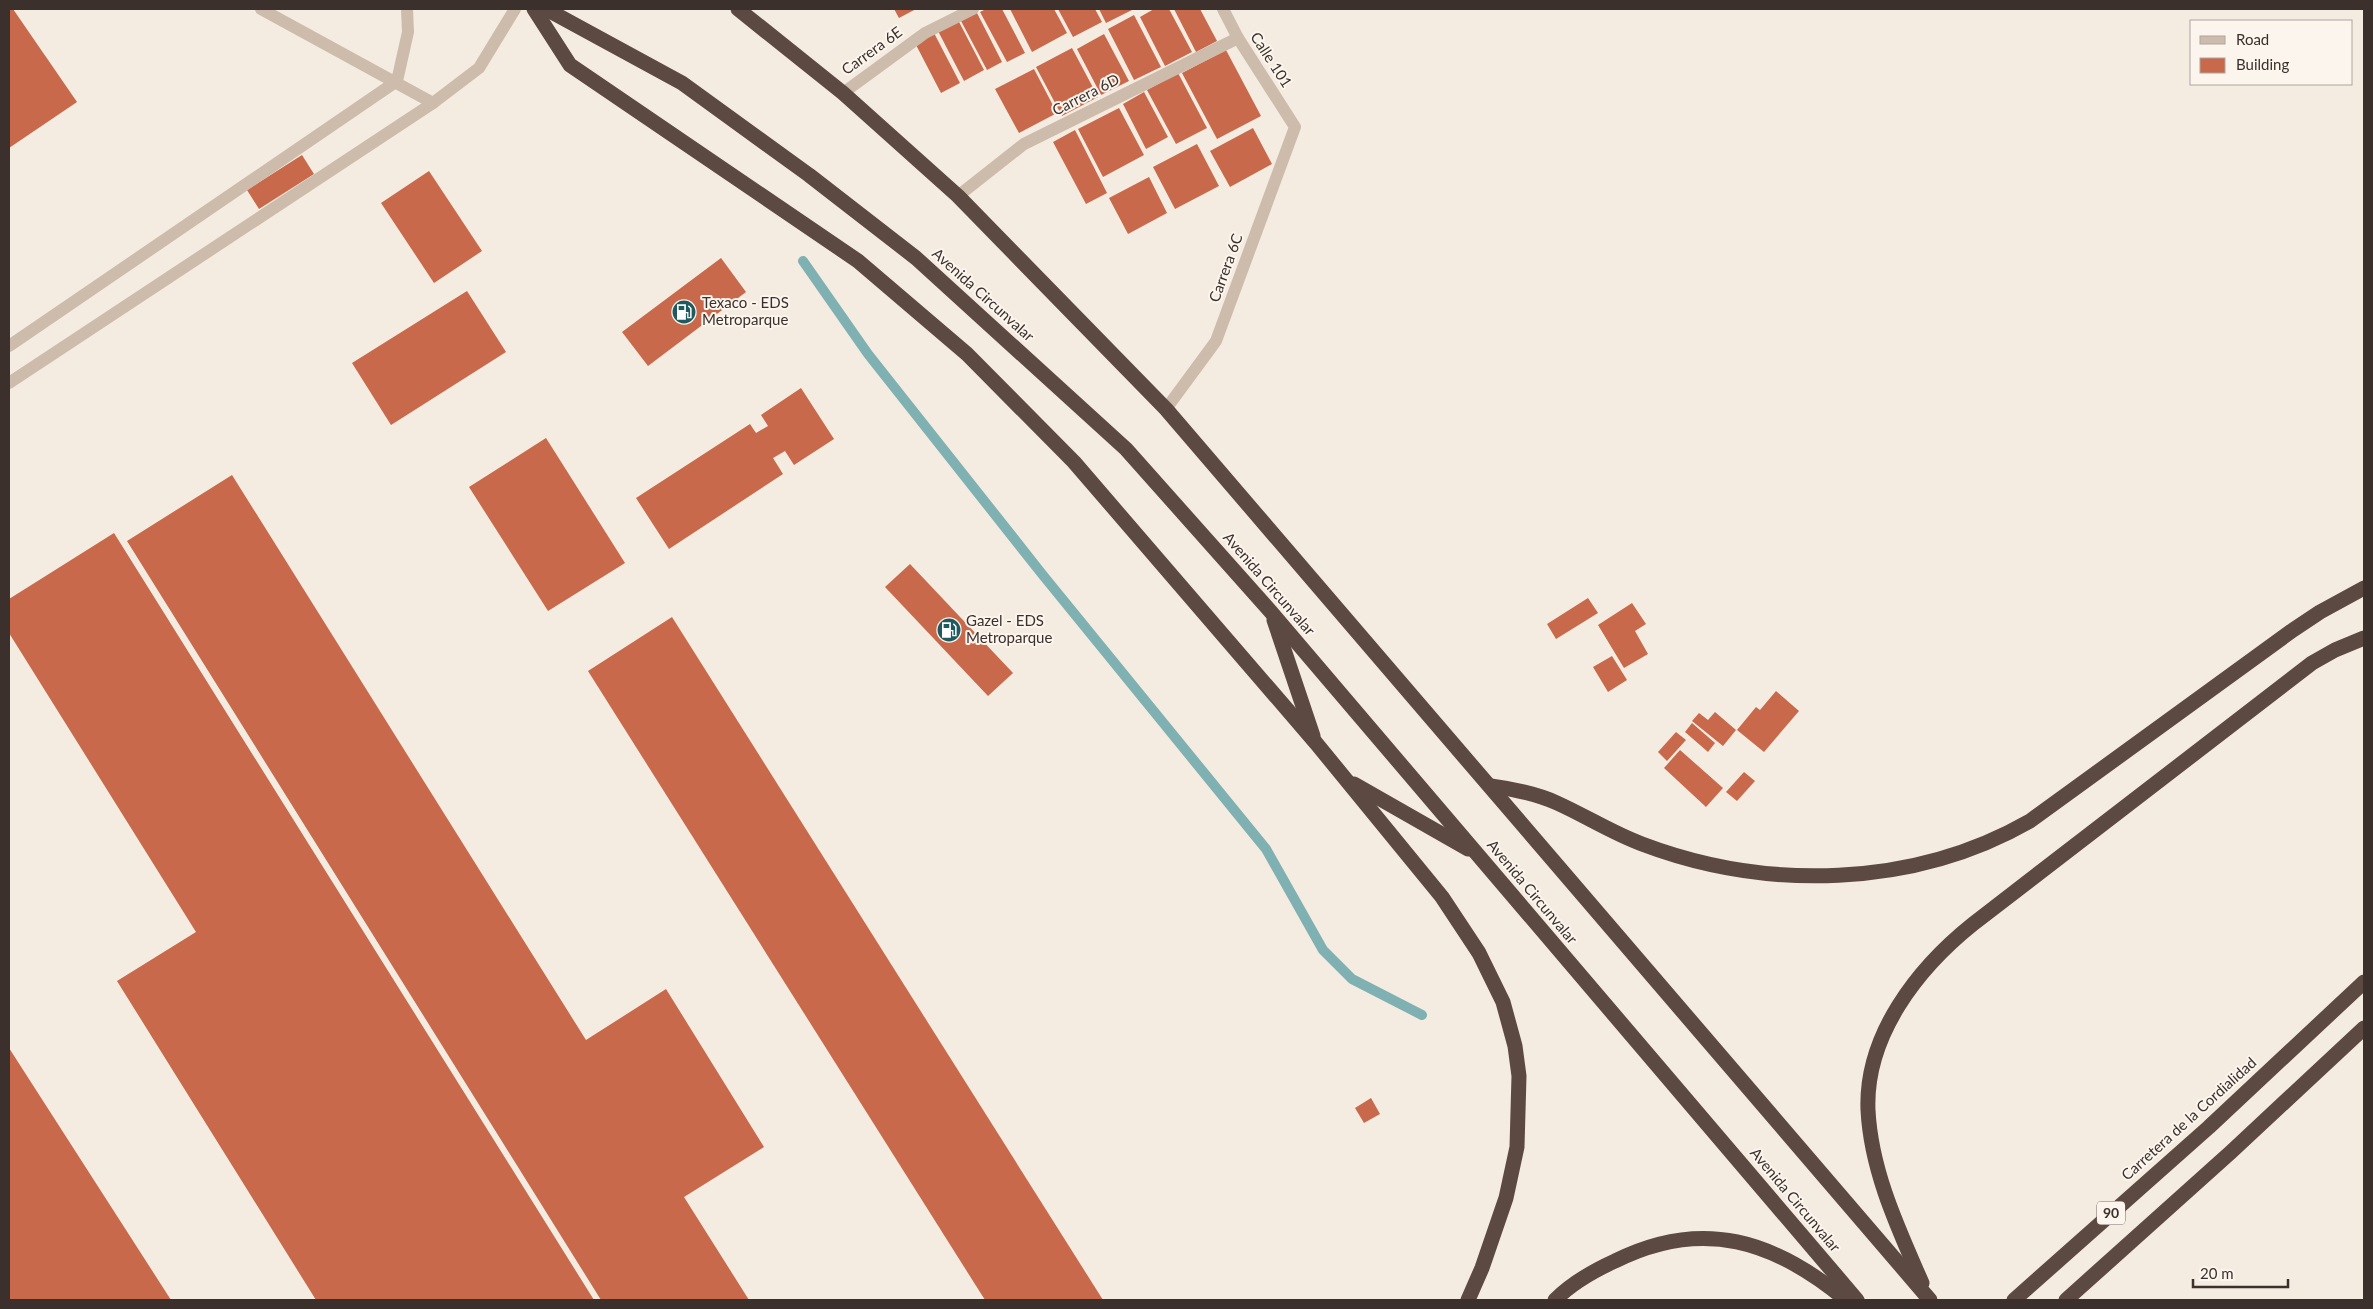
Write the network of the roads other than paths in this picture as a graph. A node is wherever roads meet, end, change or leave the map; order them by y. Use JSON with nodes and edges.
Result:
{"nodes":[{"id":1,"x":261,"y":9,"type":"edge"},
{"id":2,"x":407,"y":9,"type":"edge"},
{"id":3,"x":515,"y":9,"type":"edge"},
{"id":4,"x":534,"y":9,"type":"edge"},
{"id":5,"x":546,"y":9,"type":"edge"},
{"id":6,"x":738,"y":9,"type":"edge"},
{"id":7,"x":973,"y":9,"type":"edge"},
{"id":8,"x":1223,"y":9,"type":"edge"},
{"id":9,"x":1238,"y":38,"type":"junction"},
{"id":10,"x":397,"y":81,"type":"junction"},
{"id":11,"x":843,"y":93,"type":"junction"},
{"id":12,"x":433,"y":103,"type":"junction"},
{"id":13,"x":1295,"y":127,"type":"joint"},
{"id":14,"x":958,"y":196,"type":"junction"},
{"id":15,"x":9,"y":346,"type":"edge"},
{"id":16,"x":9,"y":383,"type":"edge"},
{"id":17,"x":1166,"y":409,"type":"junction"},
{"id":18,"x":2364,"y":588,"type":"edge"},
{"id":19,"x":1271,"y":612,"type":"junction"},
{"id":20,"x":2364,"y":638,"type":"edge"},
{"id":21,"x":1316,"y":743,"type":"junction"},
{"id":22,"x":1346,"y":779,"type":"junction"},
{"id":23,"x":1491,"y":786,"type":"junction"},
{"id":24,"x":1478,"y":855,"type":"junction"},
{"id":25,"x":2364,"y":982,"type":"edge"},
{"id":26,"x":2364,"y":1028,"type":"edge"},
{"id":27,"x":1929,"y":1299,"type":"edge"},
{"id":28,"x":1468,"y":1300,"type":"edge"},
{"id":29,"x":1555,"y":1300,"type":"edge"},
{"id":30,"x":1846,"y":1300,"type":"edge"},
{"id":31,"x":1857,"y":1300,"type":"edge"},
{"id":32,"x":2014,"y":1300,"type":"edge"},
{"id":33,"x":2066,"y":1300,"type":"edge"}],
"edges":[{"from":1,"to":10,"type":"street"},
{"from":2,"to":10,"type":"street"},
{"from":3,"to":12,"type":"street"},
{"from":4,"to":21,"type":"highway"},
{"from":5,"to":19,"type":"highway","name":"Avenida Circunvalar"},
{"from":6,"to":11,"type":"highway"},
{"from":7,"to":11,"type":"street","name":"Carrera 6E"},
{"from":8,"to":9,"type":"street","name":"Calle 101"},
{"from":9,"to":13,"type":"street","name":"Calle 101"},
{"from":9,"to":14,"type":"street","name":"Carrera 6D"},
{"from":10,"to":12,"type":"street"},
{"from":10,"to":15,"type":"street"},
{"from":11,"to":14,"type":"highway"},
{"from":12,"to":16,"type":"street"},
{"from":13,"to":17,"type":"street","name":"Carrera 6C"},
{"from":14,"to":17,"type":"highway"},
{"from":17,"to":23,"type":"highway"},
{"from":18,"to":23,"type":"highway"},
{"from":19,"to":21,"type":"highway"},
{"from":19,"to":24,"type":"highway","name":"Avenida Circunvalar"},
{"from":20,"to":27,"type":"highway"},
{"from":21,"to":22,"type":"highway"},
{"from":22,"to":24,"type":"highway"},
{"from":22,"to":28,"type":"highway"},
{"from":23,"to":27,"type":"highway"},
{"from":24,"to":31,"type":"highway","name":"Avenida Circunvalar"},
{"from":25,"to":32,"type":"highway","name":"Carretera de la Cordialidad","number":"90"},
{"from":26,"to":33,"type":"highway","number":"90"},
{"from":29,"to":30,"type":"highway"}]}
